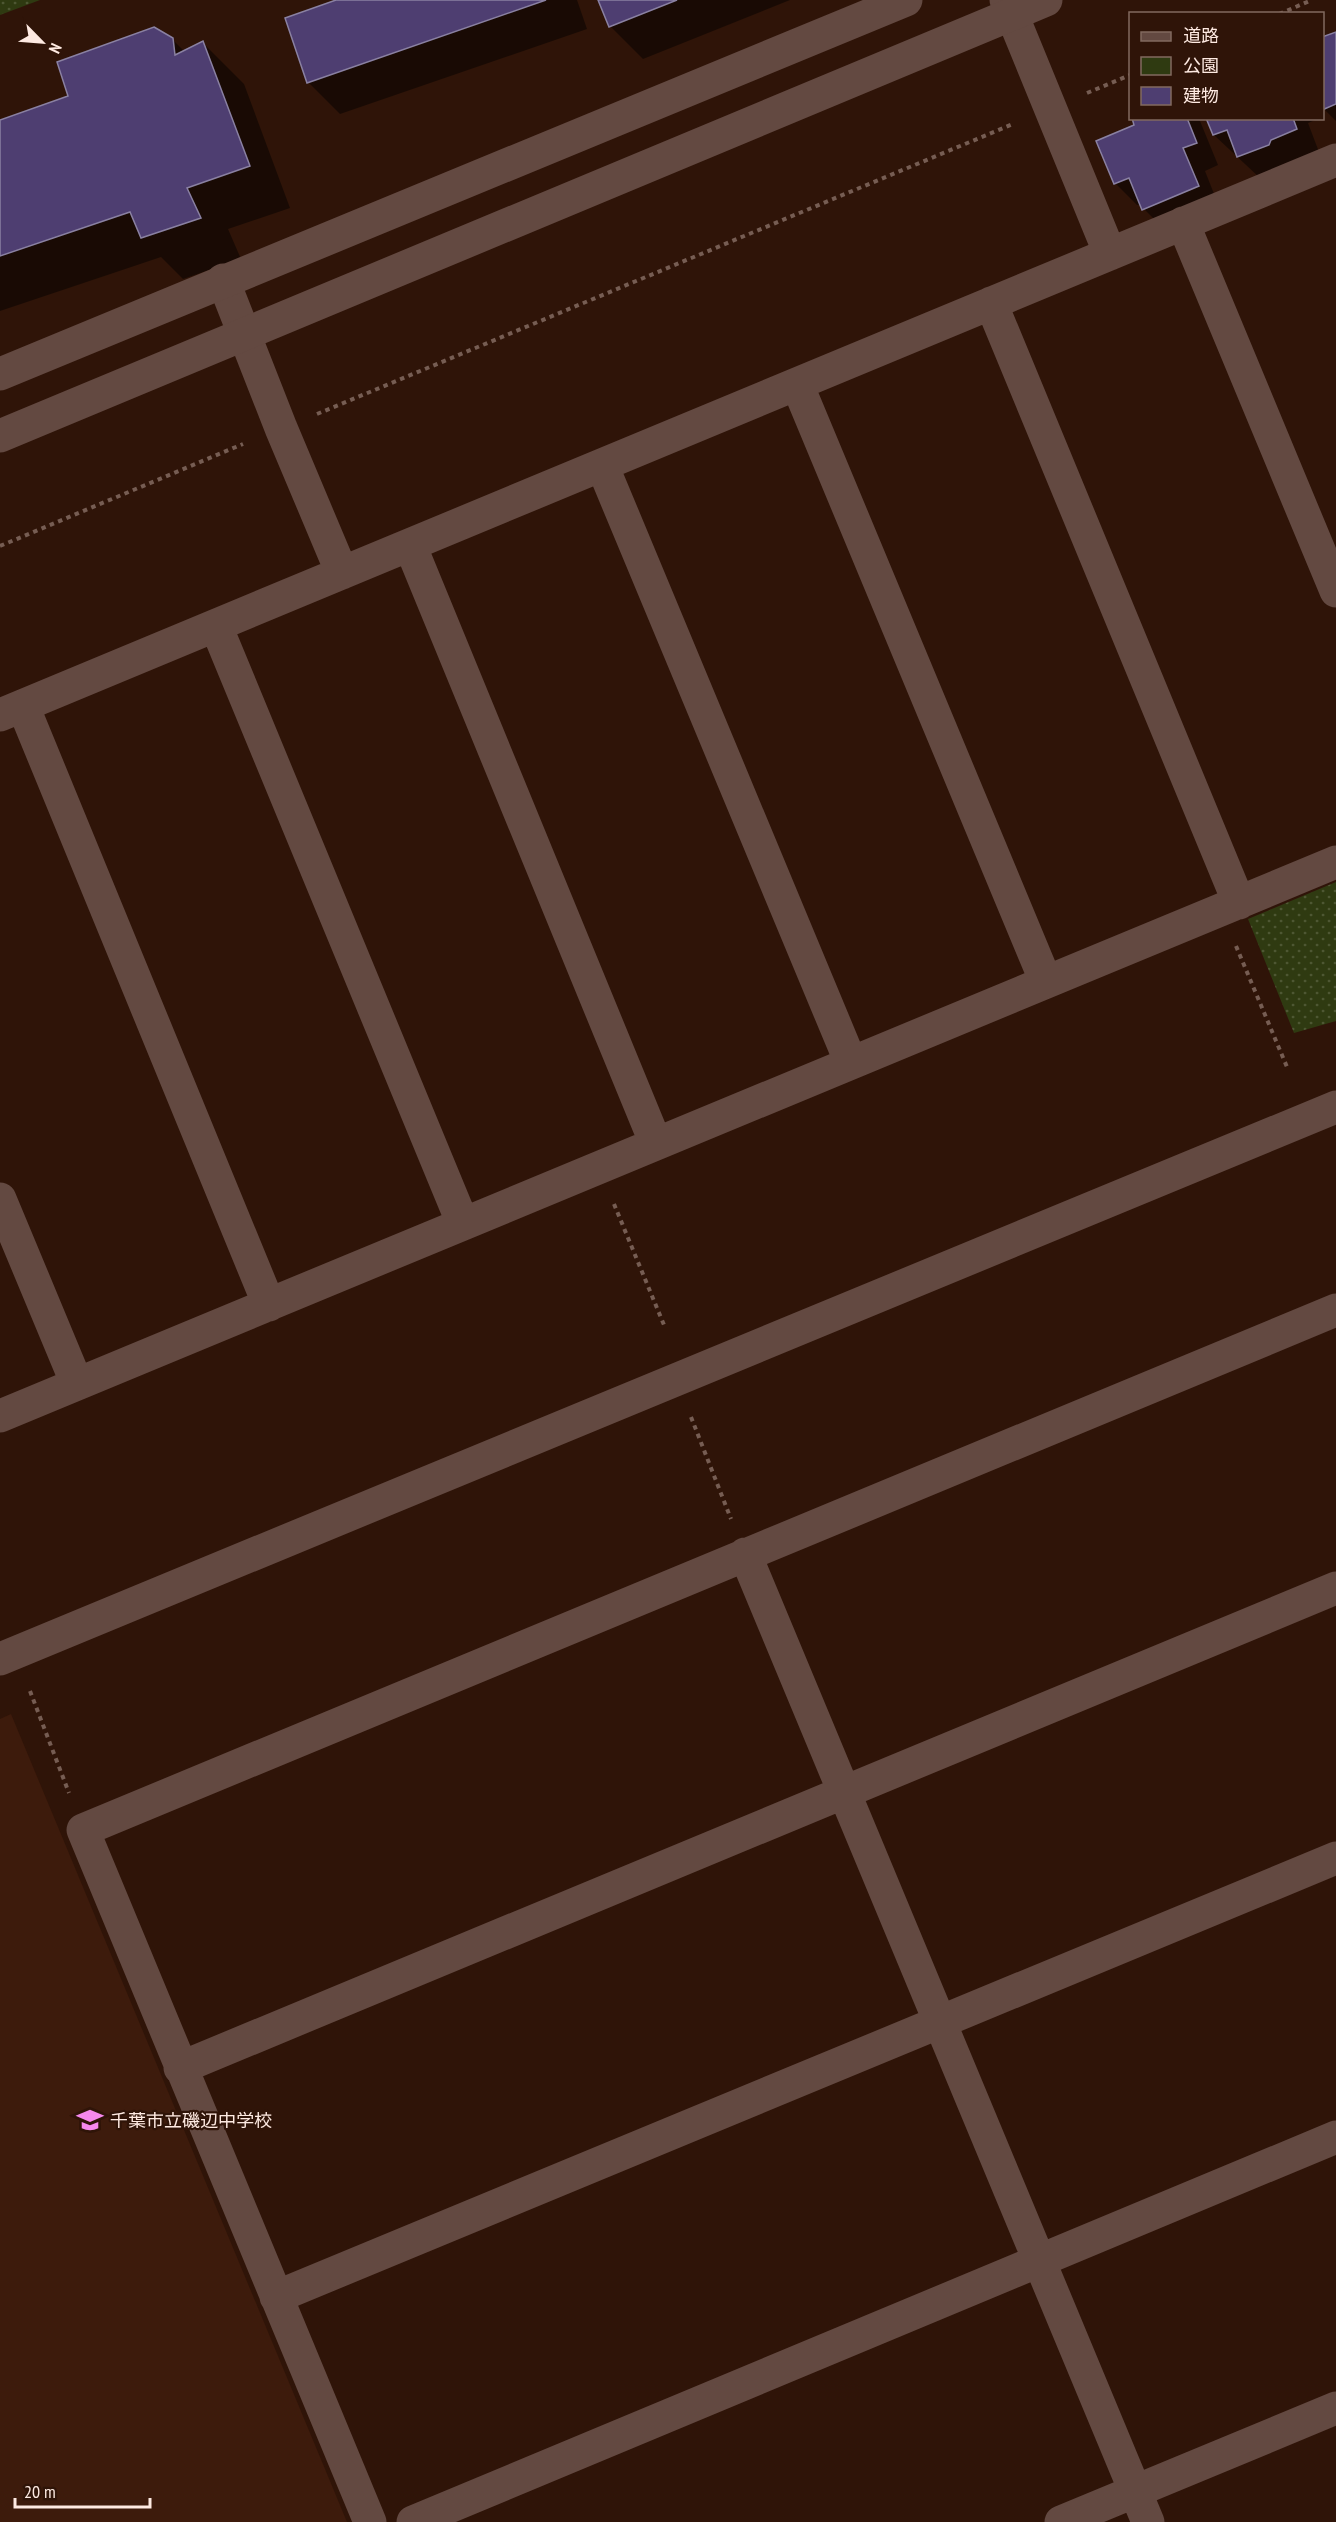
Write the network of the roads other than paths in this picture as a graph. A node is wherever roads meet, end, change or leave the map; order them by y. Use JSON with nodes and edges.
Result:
{"nodes":[{"id":1,"x":906,"y":0,"type":"edge"},
{"id":2,"x":1046,"y":0,"type":"edge"},
{"id":3,"x":1009,"y":7,"type":"edge"},
{"id":4,"x":1336,"y":160,"type":"edge"},
{"id":5,"x":1183,"y":223,"type":"junction"},
{"id":6,"x":1110,"y":254,"type":"junction"},
{"id":7,"x":223,"y":280,"type":"junction"},
{"id":8,"x":991,"y":303,"type":"junction"},
{"id":9,"x":244,"y":334,"type":"junction"},
{"id":10,"x":0,"y":374,"type":"edge"},
{"id":11,"x":797,"y":384,"type":"junction"},
{"id":12,"x":0,"y":436,"type":"edge"},
{"id":13,"x":602,"y":465,"type":"junction"},
{"id":14,"x":410,"y":544,"type":"junction"},
{"id":15,"x":342,"y":573,"type":"junction"},
{"id":16,"x":1336,"y":591,"type":"edge"},
{"id":17,"x":216,"y":626,"type":"junction"},
{"id":18,"x":11,"y":711,"type":"edge"},
{"id":19,"x":1336,"y":862,"type":"edge"},
{"id":20,"x":1230,"y":906,"type":"junction"},
{"id":21,"x":1046,"y":982,"type":"junction"},
{"id":22,"x":851,"y":1063,"type":"junction"},
{"id":23,"x":1336,"y":1107,"type":"edge"},
{"id":24,"x":656,"y":1144,"type":"junction"},
{"id":25,"x":0,"y":1199,"type":"edge"},
{"id":26,"x":463,"y":1224,"type":"junction"},
{"id":27,"x":269,"y":1305,"type":"junction"},
{"id":28,"x":1336,"y":1310,"type":"edge"},
{"id":29,"x":77,"y":1384,"type":"junction"},
{"id":30,"x":0,"y":1416,"type":"edge"},
{"id":31,"x":745,"y":1554,"type":"junction"},
{"id":32,"x":1336,"y":1588,"type":"edge"},
{"id":33,"x":0,"y":1659,"type":"edge"},
{"id":34,"x":844,"y":1792,"type":"junction"},
{"id":35,"x":1336,"y":1858,"type":"edge"},
{"id":36,"x":940,"y":2022,"type":"junction"},
{"id":37,"x":180,"y":2068,"type":"junction"},
{"id":38,"x":1336,"y":2137,"type":"edge"},
{"id":39,"x":1040,"y":2261,"type":"junction"},
{"id":40,"x":276,"y":2297,"type":"junction"},
{"id":41,"x":1336,"y":2408,"type":"edge"},
{"id":42,"x":1136,"y":2491,"type":"junction"},
{"id":43,"x":370,"y":2522,"type":"edge"},
{"id":44,"x":413,"y":2522,"type":"edge"},
{"id":45,"x":1061,"y":2522,"type":"edge"},
{"id":46,"x":1148,"y":2522,"type":"edge"}],
"edges":[{"from":1,"to":7,"type":"street"},
{"from":2,"to":3,"type":"street"},
{"from":3,"to":6,"type":"street"},
{"from":3,"to":9,"type":"street"},
{"from":4,"to":5,"type":"street"},
{"from":5,"to":6,"type":"street"},
{"from":5,"to":16,"type":"street"},
{"from":6,"to":8,"type":"street"},
{"from":7,"to":9,"type":"street"},
{"from":7,"to":10,"type":"street"},
{"from":8,"to":11,"type":"street"},
{"from":8,"to":20,"type":"street"},
{"from":9,"to":12,"type":"street"},
{"from":9,"to":15,"type":"street"},
{"from":11,"to":13,"type":"street"},
{"from":11,"to":21,"type":"street"},
{"from":13,"to":14,"type":"street"},
{"from":13,"to":22,"type":"street"},
{"from":14,"to":15,"type":"street"},
{"from":14,"to":24,"type":"street"},
{"from":15,"to":17,"type":"street"},
{"from":17,"to":18,"type":"street"},
{"from":17,"to":26,"type":"street"},
{"from":18,"to":27,"type":"street"},
{"from":19,"to":20,"type":"street"},
{"from":20,"to":21,"type":"street"},
{"from":21,"to":22,"type":"street"},
{"from":22,"to":24,"type":"street"},
{"from":23,"to":33,"type":"street"},
{"from":24,"to":26,"type":"street"},
{"from":25,"to":29,"type":"street"},
{"from":26,"to":27,"type":"street"},
{"from":27,"to":29,"type":"street"},
{"from":28,"to":31,"type":"street"},
{"from":29,"to":30,"type":"street"},
{"from":31,"to":34,"type":"street"},
{"from":31,"to":37,"type":"street"},
{"from":32,"to":34,"type":"street"},
{"from":34,"to":36,"type":"street"},
{"from":34,"to":37,"type":"street"},
{"from":35,"to":36,"type":"street"},
{"from":36,"to":39,"type":"street"},
{"from":36,"to":40,"type":"street"},
{"from":37,"to":40,"type":"street"},
{"from":38,"to":39,"type":"street"},
{"from":39,"to":42,"type":"street"},
{"from":39,"to":44,"type":"street"},
{"from":40,"to":43,"type":"street"},
{"from":41,"to":42,"type":"street"},
{"from":42,"to":45,"type":"street"},
{"from":42,"to":46,"type":"street"}]}
